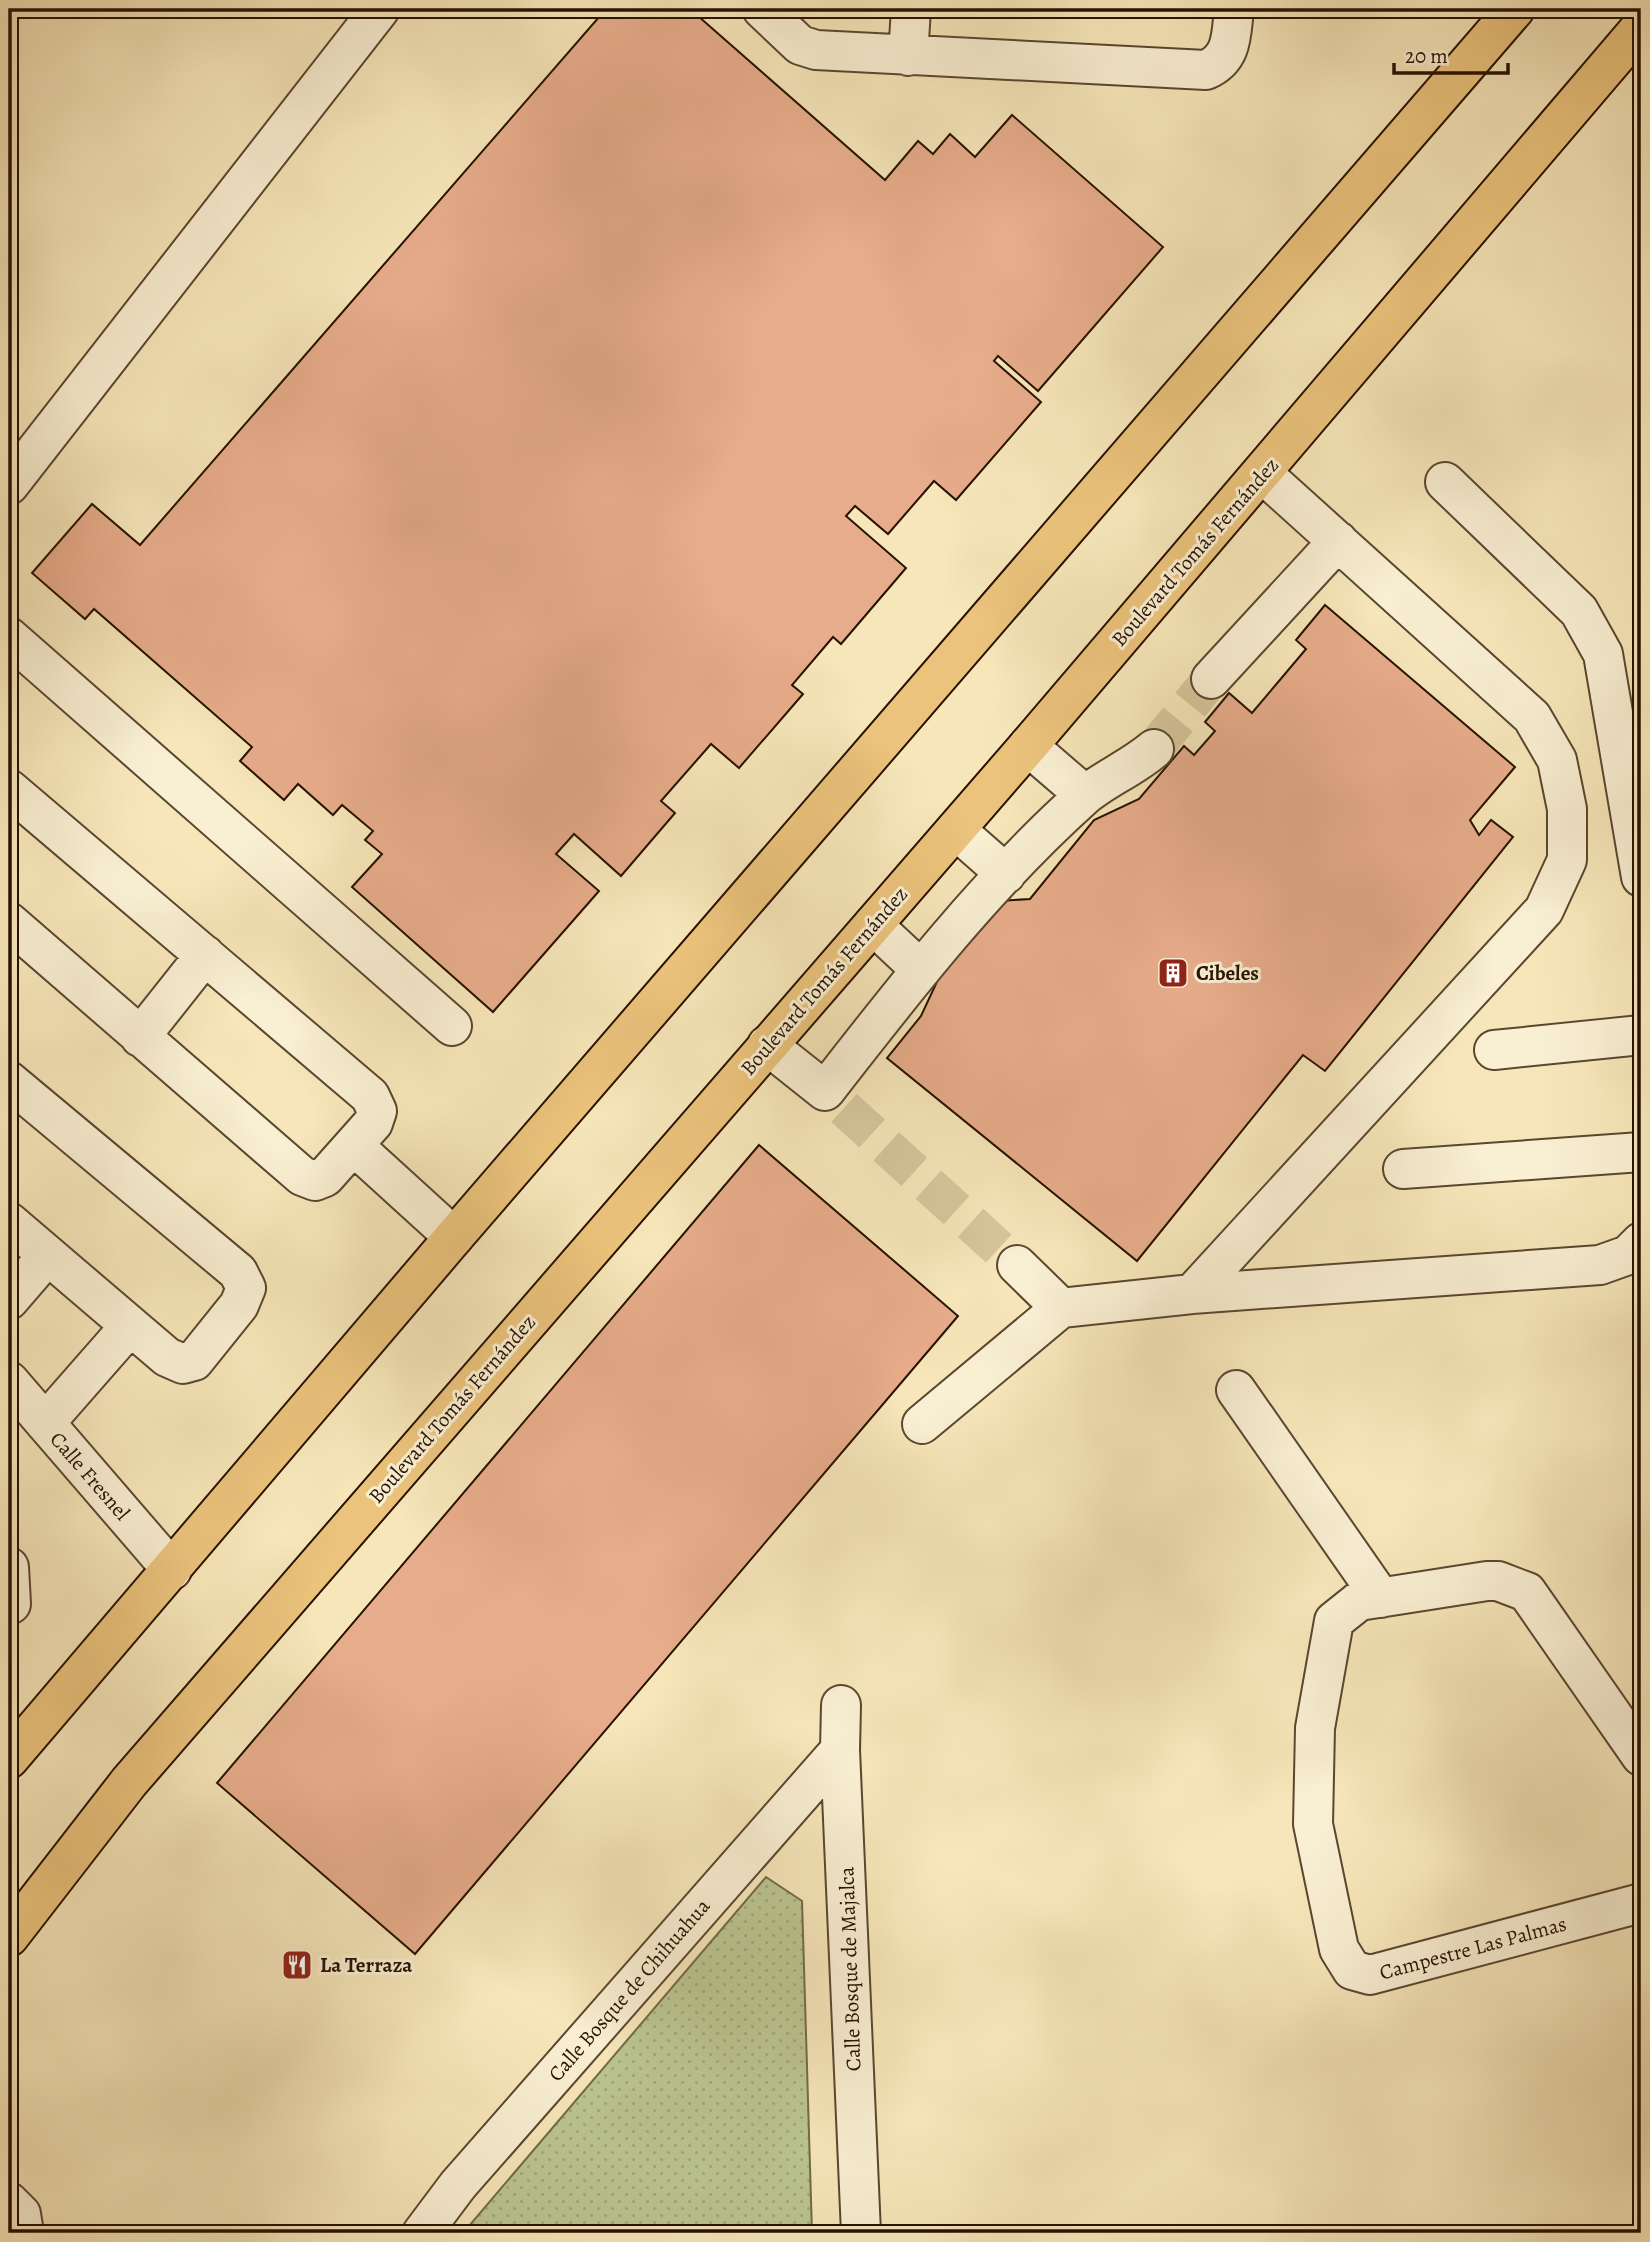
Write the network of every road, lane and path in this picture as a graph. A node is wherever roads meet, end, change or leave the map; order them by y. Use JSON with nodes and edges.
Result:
{"nodes":[{"id":1,"x":380,"y":9,"type":"edge"},
{"id":2,"x":762,"y":9,"type":"edge"},
{"id":3,"x":911,"y":9,"type":"edge"},
{"id":4,"x":1234,"y":9,"type":"edge"},
{"id":5,"x":1515,"y":9,"type":"edge"},
{"id":6,"x":1641,"y":27,"type":"edge"},
{"id":7,"x":908,"y":56,"type":"junction"},
{"id":8,"x":1263,"y":474,"type":"junction"},
{"id":9,"x":1445,"y":482,"type":"dead end"},
{"id":10,"x":9,"y":485,"type":"edge"},
{"id":11,"x":1338,"y":541,"type":"junction"},
{"id":12,"x":9,"y":636,"type":"edge"},
{"id":13,"x":1211,"y":679,"type":"tunnel mouth"},
{"id":14,"x":1028,"y":746,"type":"junction"},
{"id":15,"x":1154,"y":749,"type":"tunnel mouth"},
{"id":16,"x":9,"y":789,"type":"edge"},
{"id":17,"x":1085,"y":795,"type":"junction"},
{"id":18,"x":956,"y":830,"type":"junction"},
{"id":19,"x":1006,"y":874,"type":"junction"},
{"id":20,"x":1641,"y":877,"type":"edge"},
{"id":21,"x":9,"y":922,"type":"edge"},
{"id":22,"x":873,"y":925,"type":"junction"},
{"id":23,"x":205,"y":955,"type":"junction"},
{"id":24,"x":920,"y":969,"type":"junction"},
{"id":25,"x":452,"y":1026,"type":"dead end"},
{"id":26,"x":1641,"y":1035,"type":"edge"},
{"id":27,"x":141,"y":1037,"type":"junction"},
{"id":28,"x":767,"y":1045,"type":"junction"},
{"id":29,"x":1494,"y":1050,"type":"dead end"},
{"id":30,"x":9,"y":1081,"type":"edge"},
{"id":31,"x":354,"y":1146,"type":"junction"},
{"id":32,"x":1641,"y":1152,"type":"edge"},
{"id":33,"x":1403,"y":1169,"type":"dead end"},
{"id":34,"x":9,"y":1222,"type":"edge"},
{"id":35,"x":454,"y":1237,"type":"junction"},
{"id":36,"x":1641,"y":1242,"type":"edge"},
{"id":37,"x":47,"y":1256,"type":"junction"},
{"id":38,"x":1017,"y":1265,"type":"tunnel mouth"},
{"id":39,"x":1192,"y":1294,"type":"junction"},
{"id":40,"x":9,"y":1300,"type":"edge"},
{"id":41,"x":1061,"y":1308,"type":"junction"},
{"id":42,"x":130,"y":1326,"type":"junction"},
{"id":43,"x":9,"y":1381,"type":"edge"},
{"id":44,"x":1236,"y":1390,"type":"dead end"},
{"id":45,"x":45,"y":1423,"type":"junction"},
{"id":46,"x":922,"y":1424,"type":"dead end"},
{"id":47,"x":9,"y":1567,"type":"edge"},
{"id":48,"x":172,"y":1570,"type":"junction"},
{"id":49,"x":1381,"y":1598,"type":"junction"},
{"id":50,"x":11,"y":1604,"type":"dead end"},
{"id":51,"x":841,"y":1705,"type":"dead end"},
{"id":52,"x":840,"y":1750,"type":"junction"},
{"id":53,"x":1641,"y":1756,"type":"edge"},
{"id":54,"x":9,"y":1759,"type":"edge"},
{"id":55,"x":1641,"y":1903,"type":"edge"},
{"id":56,"x":9,"y":1937,"type":"edge"},
{"id":57,"x":9,"y":2202,"type":"edge"},
{"id":58,"x":24,"y":2233,"type":"edge"},
{"id":59,"x":422,"y":2233,"type":"edge"},
{"id":60,"x":861,"y":2233,"type":"edge"}],
"edges":[{"from":1,"to":10,"type":"street"},
{"from":2,"to":7,"type":"street"},
{"from":3,"to":7,"type":"street"},
{"from":4,"to":7,"type":"street"},
{"from":5,"to":35,"type":"main road"},
{"from":6,"to":8,"type":"main road","name":"Boulevard Tomás Fernández"},
{"from":8,"to":11,"type":"street"},
{"from":8,"to":14,"type":"main road","name":"Boulevard Tomás Fernández"},
{"from":9,"to":20,"type":"street"},
{"from":11,"to":13,"type":"street"},
{"from":11,"to":39,"type":"street"},
{"from":12,"to":25,"type":"street"},
{"from":14,"to":17,"type":"street"},
{"from":14,"to":18,"type":"main road","name":"Boulevard Tomás Fernández"},
{"from":15,"to":17,"type":"street"},
{"from":16,"to":23,"type":"street"},
{"from":17,"to":19,"type":"street"},
{"from":18,"to":19,"type":"street"},
{"from":18,"to":22,"type":"main road","name":"Boulevard Tomás Fernández"},
{"from":19,"to":24,"type":"street"},
{"from":21,"to":27,"type":"street"},
{"from":22,"to":24,"type":"street"},
{"from":22,"to":28,"type":"main road","name":"Boulevard Tomás Fernández"},
{"from":23,"to":27,"type":"street"},
{"from":23,"to":31,"type":"street"},
{"from":24,"to":28,"type":"street"},
{"from":26,"to":29,"type":"street"},
{"from":27,"to":31,"type":"street"},
{"from":28,"to":56,"type":"main road","name":"Boulevard Tomás Fernández"},
{"from":30,"to":42,"type":"street"},
{"from":31,"to":35,"type":"street"},
{"from":32,"to":33,"type":"street"},
{"from":34,"to":37,"type":"street"},
{"from":35,"to":48,"type":"main road"},
{"from":36,"to":39,"type":"street"},
{"from":37,"to":40,"type":"street"},
{"from":37,"to":42,"type":"street"},
{"from":38,"to":41,"type":"street"},
{"from":39,"to":41,"type":"street"},
{"from":41,"to":46,"type":"street"},
{"from":42,"to":45,"type":"street"},
{"from":43,"to":45,"type":"street","name":"Calle Fresnel"},
{"from":44,"to":49,"type":"street"},
{"from":45,"to":48,"type":"street","name":"Calle Fresnel"},
{"from":47,"to":50,"type":"street"},
{"from":48,"to":54,"type":"main road"},
{"from":49,"to":53,"type":"street","name":"Campestre Las Palmas"},
{"from":49,"to":55,"type":"street","name":"Campestre Las Palmas"},
{"from":51,"to":52,"type":"street","name":"Calle Bosque de Majalca"},
{"from":52,"to":59,"type":"street","name":"Calle Bosque de Chihuahua"},
{"from":52,"to":60,"type":"street","name":"Calle Bosque de Majalca"},
{"from":57,"to":58,"type":"street"}]}
